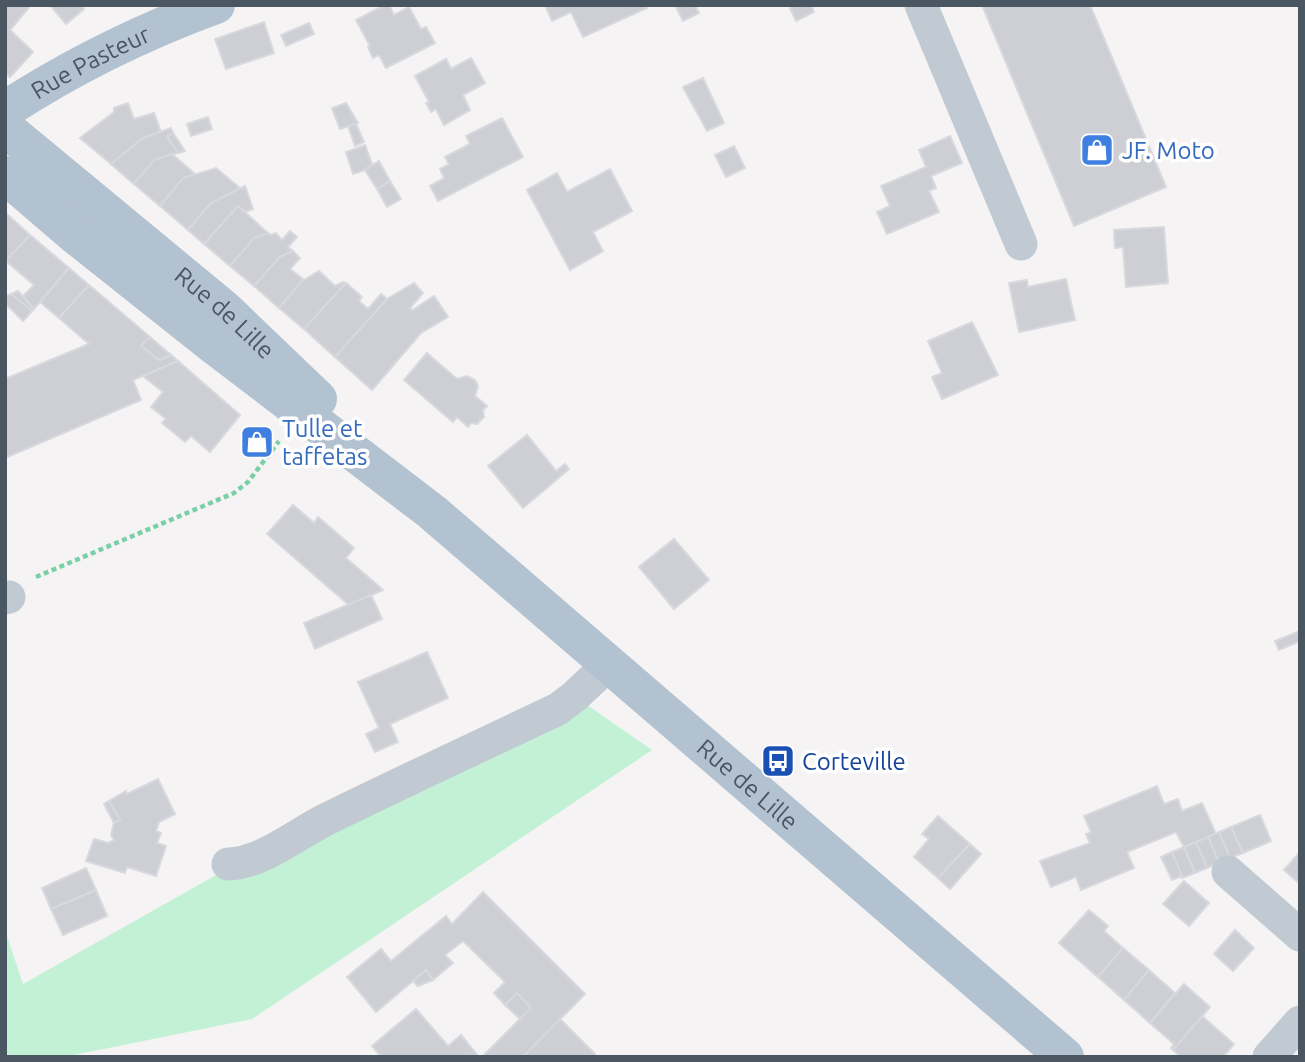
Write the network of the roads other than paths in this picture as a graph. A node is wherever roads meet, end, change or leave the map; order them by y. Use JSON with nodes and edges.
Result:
{"nodes":[{"id":1,"x":216,"y":5,"type":"edge"},
{"id":2,"x":920,"y":5,"type":"edge"},
{"id":3,"x":5,"y":110,"type":"edge"},
{"id":4,"x":5,"y":128,"type":"edge"},
{"id":5,"x":5,"y":175,"type":"edge"},
{"id":6,"x":1021,"y":244,"type":"dead end"},
{"id":7,"x":432,"y":512,"type":"junction"},
{"id":8,"x":608,"y":664,"type":"junction"},
{"id":9,"x":228,"y":864,"type":"dead end"},
{"id":10,"x":1228,"y":872,"type":"dead end"},
{"id":11,"x":1300,"y":934,"type":"edge"},
{"id":12,"x":1300,"y":1022,"type":"edge"},
{"id":13,"x":1065,"y":1057,"type":"edge"},
{"id":14,"x":1269,"y":1057,"type":"edge"}],
"edges":[{"from":1,"to":3,"type":"main road","name":"Rue Pasteur"},
{"from":2,"to":6,"type":"street"},
{"from":4,"to":7,"type":"main road","name":"Rue de Lille"},
{"from":5,"to":7,"type":"main road","name":"Rue de Lille"},
{"from":7,"to":8,"type":"main road","name":"Rue de Lille"},
{"from":8,"to":9,"type":"street"},
{"from":8,"to":13,"type":"main road","name":"Rue de Lille"},
{"from":10,"to":11,"type":"street"},
{"from":12,"to":14,"type":"street"}]}
